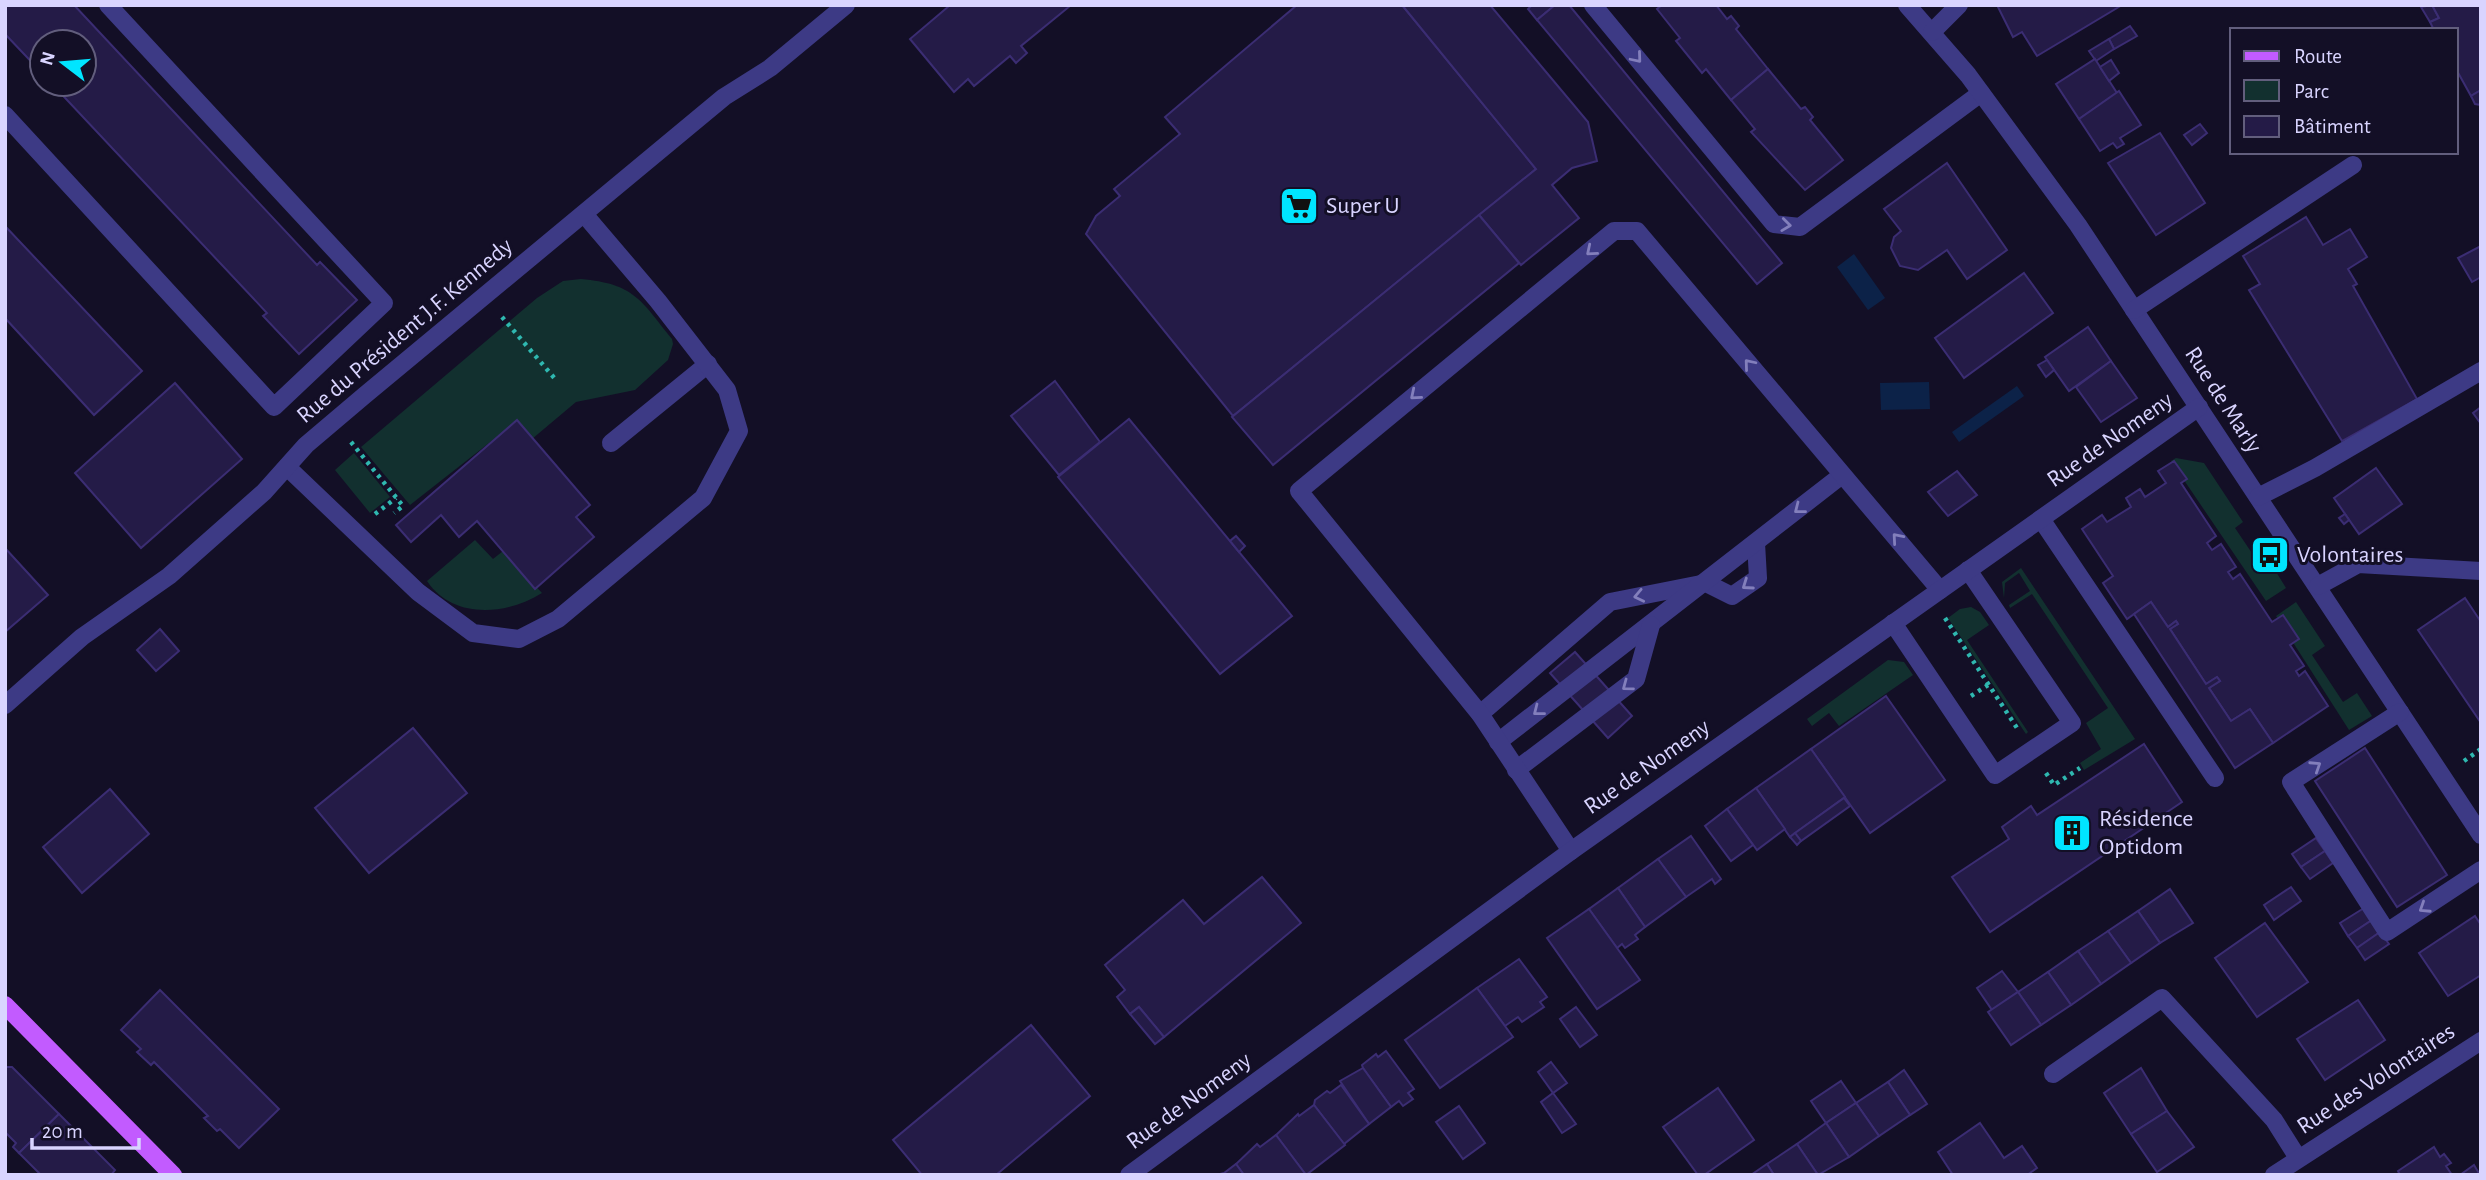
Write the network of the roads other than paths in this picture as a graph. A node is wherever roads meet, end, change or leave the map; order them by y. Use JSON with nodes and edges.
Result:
{"nodes":[{"id":1,"x":108,"y":5,"type":"edge"},
{"id":2,"x":846,"y":5,"type":"edge"},
{"id":3,"x":1593,"y":5,"type":"edge"},
{"id":4,"x":1907,"y":5,"type":"edge"},
{"id":5,"x":1959,"y":5,"type":"edge"},
{"id":6,"x":1932,"y":32,"type":"junction"},
{"id":7,"x":1981,"y":93,"type":"junction"},
{"id":8,"x":5,"y":115,"type":"edge"},
{"id":9,"x":2353,"y":165,"type":"dead end"},
{"id":10,"x":584,"y":214,"type":"junction"},
{"id":11,"x":2134,"y":310,"type":"junction"},
{"id":12,"x":708,"y":364,"type":"junction"},
{"id":13,"x":2481,"y":371,"type":"edge"},
{"id":14,"x":2199,"y":407,"type":"junction"},
{"id":15,"x":611,"y":443,"type":"dead end"},
{"id":16,"x":287,"y":467,"type":"junction"},
{"id":17,"x":1843,"y":475,"type":"junction"},
{"id":18,"x":2258,"y":497,"type":"junction"},
{"id":19,"x":2041,"y":519,"type":"junction"},
{"id":20,"x":1756,"y":543,"type":"junction"},
{"id":21,"x":1968,"y":570,"type":"junction"},
{"id":22,"x":2481,"y":571,"type":"edge"},
{"id":23,"x":1706,"y":583,"type":"junction"},
{"id":24,"x":2318,"y":586,"type":"junction"},
{"id":25,"x":1935,"y":594,"type":"junction"},
{"id":26,"x":1893,"y":623,"type":"junction"},
{"id":27,"x":1651,"y":625,"type":"junction"},
{"id":28,"x":5,"y":705,"type":"edge"},
{"id":29,"x":2400,"y":712,"type":"junction"},
{"id":30,"x":1480,"y":714,"type":"junction"},
{"id":31,"x":1498,"y":742,"type":"junction"},
{"id":32,"x":1516,"y":770,"type":"junction"},
{"id":33,"x":2215,"y":778,"type":"dead end"},
{"id":34,"x":2481,"y":835,"type":"edge"},
{"id":35,"x":1571,"y":851,"type":"junction"},
{"id":36,"x":2481,"y":870,"type":"edge"},
{"id":37,"x":7,"y":1009,"type":"edge"},
{"id":38,"x":2481,"y":1041,"type":"edge"},
{"id":39,"x":2053,"y":1074,"type":"dead end"},
{"id":40,"x":2298,"y":1158,"type":"junction"},
{"id":41,"x":173,"y":1175,"type":"edge"},
{"id":42,"x":1129,"y":1175,"type":"edge"},
{"id":43,"x":2274,"y":1175,"type":"edge"}],
"edges":[{"from":1,"to":8,"type":"street"},
{"from":2,"to":10,"type":"street","name":"Rue du Président J.F. Kennedy"},
{"from":3,"to":7,"type":"street","one_way":true},
{"from":4,"to":6,"type":"street","name":"Rue de Marly"},
{"from":5,"to":6,"type":"street"},
{"from":6,"to":7,"type":"street","name":"Rue de Marly"},
{"from":7,"to":11,"type":"street","name":"Rue de Marly"},
{"from":9,"to":11,"type":"street"},
{"from":10,"to":12,"type":"street"},
{"from":10,"to":16,"type":"street","name":"Rue du Président J.F. Kennedy"},
{"from":11,"to":14,"type":"street","name":"Rue de Marly"},
{"from":12,"to":15,"type":"street"},
{"from":12,"to":16,"type":"street"},
{"from":13,"to":18,"type":"street"},
{"from":14,"to":18,"type":"street","name":"Rue de Marly"},
{"from":14,"to":19,"type":"street","name":"Rue de Nomeny"},
{"from":16,"to":28,"type":"street","name":"Rue du Président J.F. Kennedy"},
{"from":17,"to":20,"type":"street","one_way":true},
{"from":25,"to":17,"type":"street","one_way":true},
{"from":17,"to":30,"type":"street","one_way":true},
{"from":18,"to":24,"type":"street","name":"Rue de Marly"},
{"from":19,"to":21,"type":"street","name":"Rue de Nomeny"},
{"from":19,"to":33,"type":"street"},
{"from":20,"to":23,"type":"street"},
{"from":20,"to":23,"type":"street","one_way":true},
{"from":21,"to":25,"type":"street","name":"Rue de Nomeny"},
{"from":21,"to":26,"type":"street"},
{"from":22,"to":24,"type":"street"},
{"from":23,"to":27,"type":"street"},
{"from":23,"to":30,"type":"street","one_way":true},
{"from":24,"to":29,"type":"street","name":"Rue de Marly"},
{"from":25,"to":26,"type":"street","name":"Rue de Nomeny"},
{"from":26,"to":35,"type":"street","name":"Rue de Nomeny"},
{"from":27,"to":31,"type":"street","one_way":true},
{"from":27,"to":32,"type":"street","one_way":true},
{"from":29,"to":34,"type":"street","name":"Rue de Marly"},
{"from":36,"to":29,"type":"street","one_way":true},
{"from":30,"to":31,"type":"street"},
{"from":31,"to":32,"type":"street"},
{"from":32,"to":35,"type":"street"},
{"from":35,"to":42,"type":"street","name":"Rue de Nomeny"},
{"from":37,"to":41,"type":"main road"},
{"from":38,"to":40,"type":"street","name":"Rue des Volontaires"},
{"from":39,"to":40,"type":"street","name":"Rue des Volontaires"},
{"from":40,"to":43,"type":"street","name":"Rue des Volontaires"}]}
